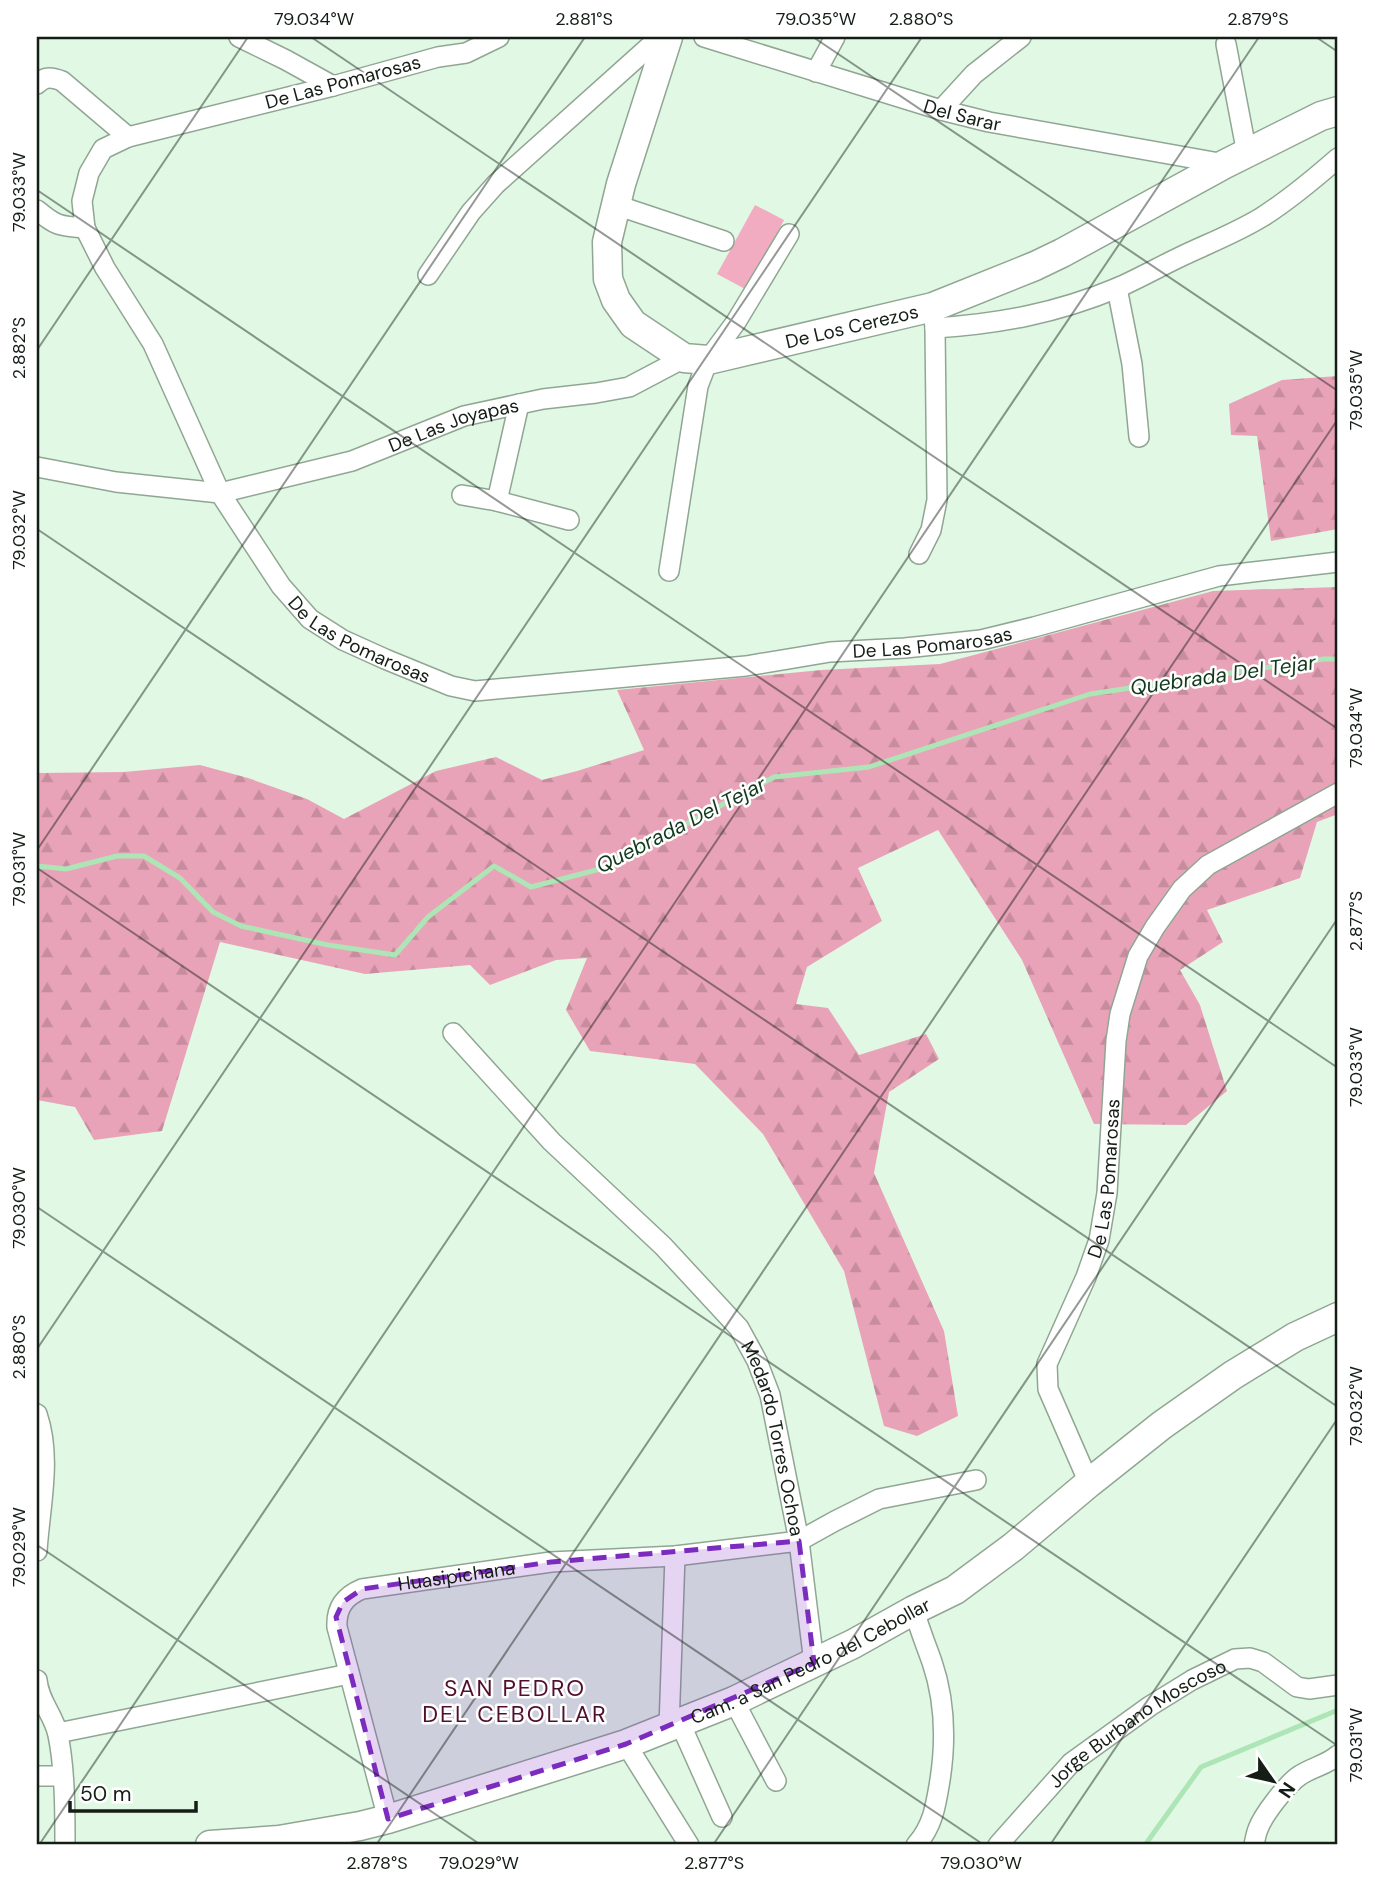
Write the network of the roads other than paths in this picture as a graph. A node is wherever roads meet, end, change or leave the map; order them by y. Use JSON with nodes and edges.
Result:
{"nodes":[{"id":1,"x":239,"y":37,"type":"edge"},
{"id":2,"x":499,"y":37,"type":"edge"},
{"id":3,"x":660,"y":37,"type":"edge"},
{"id":4,"x":668,"y":37,"type":"edge"},
{"id":5,"x":704,"y":37,"type":"edge"},
{"id":6,"x":835,"y":37,"type":"edge"},
{"id":7,"x":1021,"y":37,"type":"edge"},
{"id":8,"x":1226,"y":44,"type":"dead end"},
{"id":9,"x":816,"y":72,"type":"junction"},
{"id":10,"x":37,"y":84,"type":"edge"},
{"id":11,"x":332,"y":86,"type":"junction"},
{"id":12,"x":941,"y":110,"type":"junction"},
{"id":13,"x":1338,"y":111,"type":"edge"},
{"id":14,"x":128,"y":137,"type":"junction"},
{"id":15,"x":1338,"y":158,"type":"edge"},
{"id":16,"x":1236,"y":159,"type":"junction"},
{"id":17,"x":616,"y":205,"type":"junction"},
{"id":18,"x":37,"y":209,"type":"edge"},
{"id":19,"x":85,"y":228,"type":"junction"},
{"id":20,"x":789,"y":234,"type":"dead end"},
{"id":21,"x":723,"y":241,"type":"dead end"},
{"id":22,"x":428,"y":275,"type":"dead end"},
{"id":23,"x":1117,"y":288,"type":"junction"},
{"id":24,"x":934,"y":318,"type":"junction"},
{"id":25,"x":696,"y":359,"type":"junction"},
{"id":26,"x":519,"y":404,"type":"junction"},
{"id":27,"x":1139,"y":437,"type":"dead end"},
{"id":28,"x":37,"y":467,"type":"edge"},
{"id":29,"x":220,"y":493,"type":"junction"},
{"id":30,"x":462,"y":495,"type":"dead end"},
{"id":31,"x":497,"y":501,"type":"junction"},
{"id":32,"x":569,"y":520,"type":"dead end"},
{"id":33,"x":919,"y":554,"type":"dead end"},
{"id":34,"x":1338,"y":562,"type":"edge"},
{"id":35,"x":669,"y":571,"type":"dead end"},
{"id":36,"x":1338,"y":793,"type":"edge"},
{"id":37,"x":453,"y":1033,"type":"dead end"},
{"id":38,"x":1338,"y":1317,"type":"edge"},
{"id":39,"x":37,"y":1414,"type":"edge"},
{"id":40,"x":976,"y":1479,"type":"dead end"},
{"id":41,"x":1088,"y":1483,"type":"junction"},
{"id":42,"x":799,"y":1541,"type":"junction"},
{"id":43,"x":37,"y":1550,"type":"edge"},
{"id":44,"x":675,"y":1556,"type":"junction"},
{"id":45,"x":914,"y":1611,"type":"junction"},
{"id":46,"x":814,"y":1663,"type":"junction"},
{"id":47,"x":349,"y":1674,"type":"junction"},
{"id":48,"x":1338,"y":1685,"type":"edge"},
{"id":49,"x":37,"y":1688,"type":"edge"},
{"id":50,"x":734,"y":1701,"type":"junction"},
{"id":51,"x":675,"y":1725,"type":"junction"},
{"id":52,"x":58,"y":1733,"type":"junction"},
{"id":53,"x":626,"y":1744,"type":"junction"},
{"id":54,"x":1338,"y":1755,"type":"edge"},
{"id":55,"x":37,"y":1776,"type":"edge"},
{"id":56,"x":62,"y":1776,"type":"junction"},
{"id":57,"x":776,"y":1781,"type":"dead end"},
{"id":58,"x":722,"y":1816,"type":"dead end"},
{"id":59,"x":387,"y":1819,"type":"junction"},
{"id":60,"x":65,"y":1845,"type":"edge"},
{"id":61,"x":210,"y":1845,"type":"edge"},
{"id":62,"x":689,"y":1845,"type":"edge"},
{"id":63,"x":916,"y":1845,"type":"edge"},
{"id":64,"x":998,"y":1845,"type":"edge"},
{"id":65,"x":1254,"y":1845,"type":"edge"}],
"edges":[{"from":1,"to":11,"type":"street"},
{"from":2,"to":11,"type":"street","name":"De Las Pomarosas"},
{"from":3,"to":22,"type":"street"},
{"from":4,"to":17,"type":"street"},
{"from":5,"to":9,"type":"street","name":"Del Sarar"},
{"from":6,"to":9,"type":"street"},
{"from":7,"to":12,"type":"street"},
{"from":8,"to":16,"type":"street"},
{"from":9,"to":12,"type":"street","name":"Del Sarar"},
{"from":10,"to":14,"type":"street"},
{"from":11,"to":14,"type":"street","name":"De Las Pomarosas"},
{"from":12,"to":16,"type":"street","name":"Del Sarar"},
{"from":13,"to":16,"type":"street","name":"De Los Cerezos"},
{"from":14,"to":19,"type":"street","name":"De Las Pomarosas"},
{"from":15,"to":23,"type":"street"},
{"from":16,"to":24,"type":"street","name":"De Los Cerezos"},
{"from":17,"to":21,"type":"street"},
{"from":17,"to":25,"type":"street"},
{"from":18,"to":19,"type":"street"},
{"from":19,"to":29,"type":"street","name":"De Las Pomarosas"},
{"from":20,"to":25,"type":"street"},
{"from":23,"to":24,"type":"street"},
{"from":23,"to":27,"type":"street"},
{"from":24,"to":25,"type":"street","name":"De Los Cerezos"},
{"from":24,"to":33,"type":"street"},
{"from":25,"to":26,"type":"street","name":"De Las Joyapas"},
{"from":25,"to":35,"type":"street"},
{"from":26,"to":29,"type":"street","name":"De Las Joyapas"},
{"from":26,"to":31,"type":"street"},
{"from":28,"to":29,"type":"street","name":"De Las Joyapas"},
{"from":29,"to":34,"type":"street","name":"De Las Pomarosas"},
{"from":30,"to":31,"type":"street"},
{"from":31,"to":32,"type":"street"},
{"from":36,"to":41,"type":"street","name":"De Las Pomarosas"},
{"from":37,"to":42,"type":"street","name":"Medardo Torres Ochoa"},
{"from":38,"to":41,"type":"street","name":"Cam. a San Pedro del Cebollar"},
{"from":39,"to":43,"type":"street"},
{"from":40,"to":42,"type":"street"},
{"from":41,"to":45,"type":"street","name":"Cam. a San Pedro del Cebollar"},
{"from":42,"to":44,"type":"street","name":"Huasipichana"},
{"from":42,"to":46,"type":"street","name":"Medardo Torres Ochoa"},
{"from":44,"to":47,"type":"street","name":"Huasipichana"},
{"from":44,"to":51,"type":"street"},
{"from":45,"to":46,"type":"street","name":"Cam. a San Pedro del Cebollar"},
{"from":45,"to":63,"type":"street"},
{"from":46,"to":50,"type":"street","name":"Cam. a San Pedro del Cebollar"},
{"from":47,"to":52,"type":"street"},
{"from":47,"to":59,"type":"street","name":"Huasipichana"},
{"from":48,"to":64,"type":"street","name":"Jorge Burbano Moscoso"},
{"from":49,"to":52,"type":"street"},
{"from":50,"to":51,"type":"street","name":"Cam. a San Pedro del Cebollar"},
{"from":50,"to":57,"type":"street"},
{"from":51,"to":53,"type":"street","name":"Cam. a San Pedro del Cebollar"},
{"from":51,"to":58,"type":"street"},
{"from":52,"to":56,"type":"street"},
{"from":53,"to":59,"type":"street","name":"Cam. a San Pedro del Cebollar"},
{"from":53,"to":62,"type":"street"},
{"from":54,"to":65,"type":"street"},
{"from":55,"to":56,"type":"street"},
{"from":56,"to":60,"type":"street"},
{"from":59,"to":61,"type":"street","name":"Cam. a San Pedro del Cebollar"}]}
